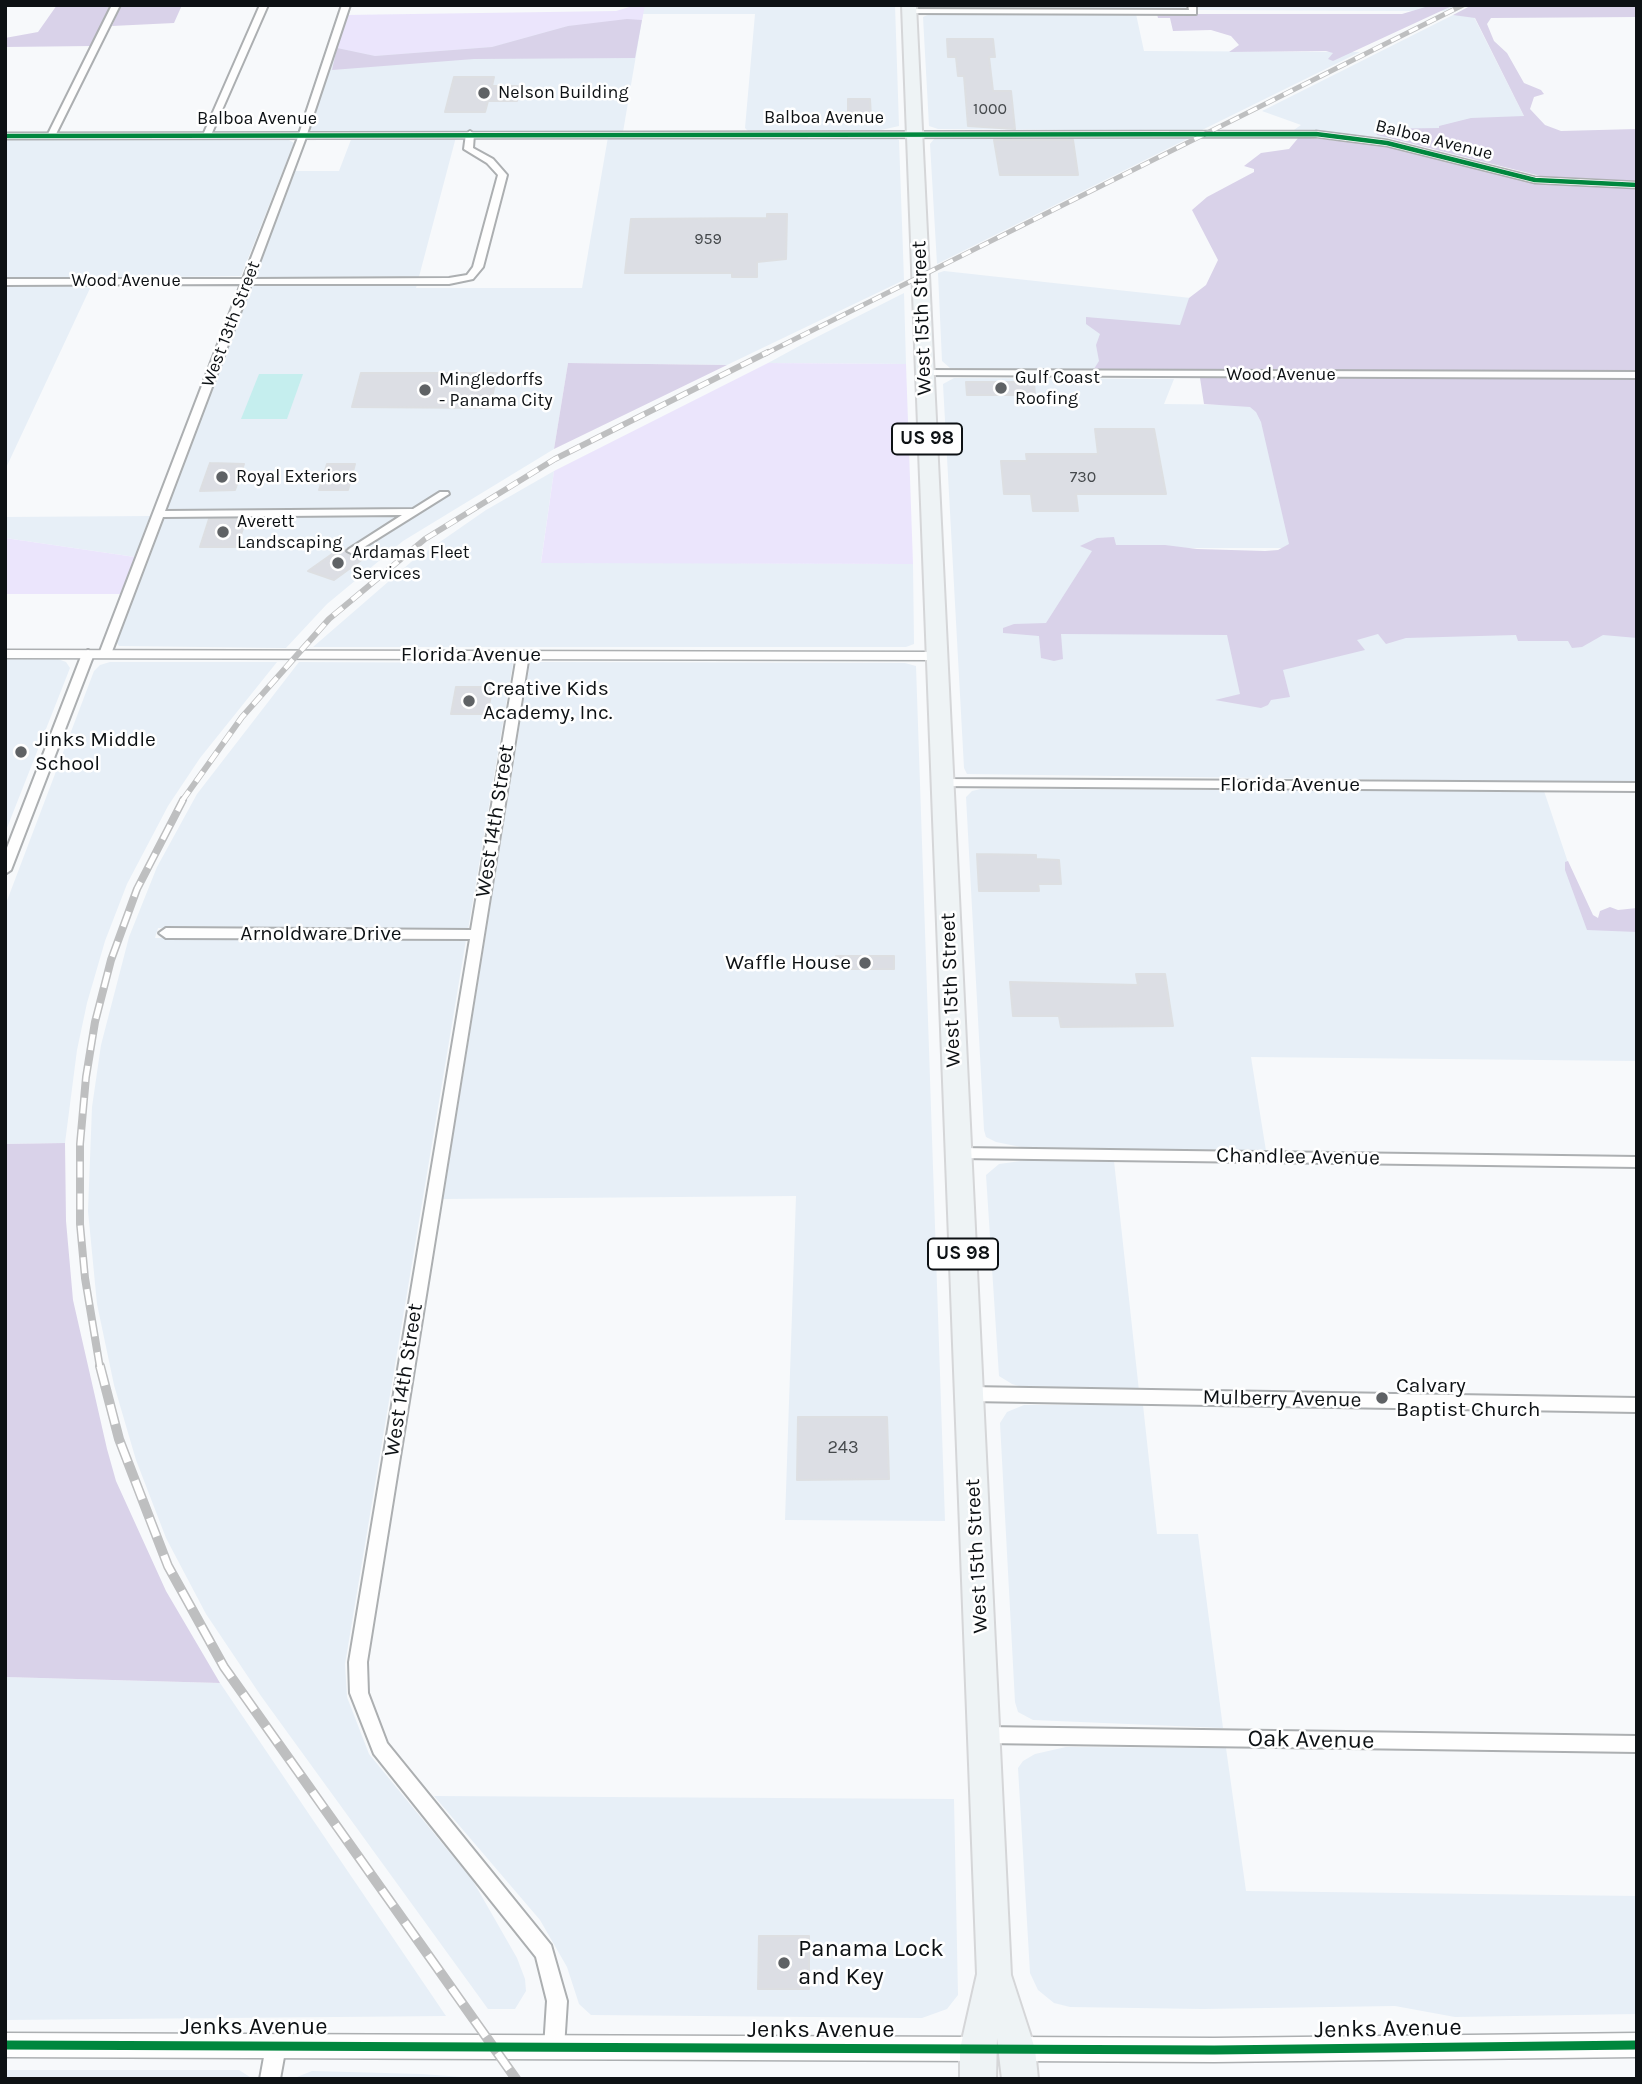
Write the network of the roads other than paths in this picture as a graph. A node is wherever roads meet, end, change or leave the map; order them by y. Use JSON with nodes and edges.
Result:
{"nodes":[{"id":1,"x":116,"y":5,"type":"edge"},
{"id":2,"x":264,"y":5,"type":"edge"},
{"id":3,"x":346,"y":5,"type":"edge"},
{"id":4,"x":909,"y":8,"type":"edge"},
{"id":5,"x":1193,"y":9,"type":"edge"},
{"id":6,"x":914,"y":133,"type":"junction"},
{"id":7,"x":470,"y":134,"type":"junction"},
{"id":8,"x":5,"y":135,"type":"edge"},
{"id":9,"x":51,"y":135,"type":"junction"},
{"id":10,"x":208,"y":135,"type":"junction"},
{"id":11,"x":303,"y":135,"type":"junction"},
{"id":12,"x":1637,"y":185,"type":"edge"},
{"id":13,"x":247,"y":281,"type":"junction"},
{"id":14,"x":5,"y":282,"type":"edge"},
{"id":15,"x":924,"y":373,"type":"junction"},
{"id":16,"x":1637,"y":375,"type":"edge"},
{"id":17,"x":444,"y":494,"type":"dead end"},
{"id":18,"x":415,"y":512,"type":"junction"},
{"id":19,"x":159,"y":514,"type":"junction"},
{"id":20,"x":353,"y":551,"type":"dead end"},
{"id":21,"x":5,"y":654,"type":"edge"},
{"id":22,"x":88,"y":654,"type":"junction"},
{"id":23,"x":105,"y":654,"type":"junction"},
{"id":24,"x":523,"y":655,"type":"junction"},
{"id":25,"x":937,"y":656,"type":"junction"},
{"id":26,"x":943,"y":783,"type":"junction"},
{"id":27,"x":1637,"y":787,"type":"edge"},
{"id":28,"x":5,"y":870,"type":"edge"},
{"id":29,"x":166,"y":933,"type":"dead end"},
{"id":30,"x":476,"y":935,"type":"junction"},
{"id":31,"x":959,"y":1153,"type":"junction"},
{"id":32,"x":1637,"y":1162,"type":"edge"},
{"id":33,"x":969,"y":1394,"type":"junction"},
{"id":34,"x":1637,"y":1405,"type":"edge"},
{"id":35,"x":985,"y":1735,"type":"junction"},
{"id":36,"x":1637,"y":1744,"type":"edge"},
{"id":37,"x":994,"y":1974,"type":"junction"},
{"id":38,"x":5,"y":2045,"type":"edge"},
{"id":39,"x":1637,"y":2045,"type":"edge"},
{"id":40,"x":276,"y":2046,"type":"junction"},
{"id":41,"x":554,"y":2048,"type":"junction"},
{"id":42,"x":978,"y":2064,"type":"edge"},
{"id":43,"x":1019,"y":2064,"type":"edge"},
{"id":44,"x":270,"y":2079,"type":"edge"}],
"edges":[{"from":1,"to":9,"type":"street"},
{"from":2,"to":10,"type":"street"},
{"from":3,"to":11,"type":"street","name":"West 13th Street"},
{"from":4,"to":5,"type":"street"},
{"from":4,"to":6,"type":"highway","name":"West 15th Street","number":"US 98"},
{"from":6,"to":7,"type":"street","name":"Balboa Avenue"},
{"from":6,"to":12,"type":"street","name":"Balboa Avenue"},
{"from":6,"to":15,"type":"highway","name":"West 15th Street","number":"US 98"},
{"from":7,"to":11,"type":"street","name":"Balboa Avenue"},
{"from":7,"to":13,"type":"street","name":"Wood Avenue"},
{"from":8,"to":9,"type":"street","name":"Balboa Avenue"},
{"from":9,"to":10,"type":"street","name":"Balboa Avenue"},
{"from":10,"to":11,"type":"street","name":"Balboa Avenue"},
{"from":11,"to":13,"type":"street","name":"West 13th Street"},
{"from":13,"to":14,"type":"street","name":"Wood Avenue"},
{"from":13,"to":19,"type":"street","name":"West 13th Street"},
{"from":15,"to":16,"type":"street","name":"Wood Avenue"},
{"from":15,"to":25,"type":"highway","name":"West 15th Street","number":"US 98"},
{"from":17,"to":18,"type":"street"},
{"from":18,"to":19,"type":"street"},
{"from":18,"to":20,"type":"street"},
{"from":19,"to":23,"type":"street","name":"West 13th Street"},
{"from":21,"to":22,"type":"street","name":"Florida Avenue"},
{"from":22,"to":23,"type":"street","name":"Florida Avenue"},
{"from":22,"to":28,"type":"street"},
{"from":23,"to":24,"type":"street","name":"Florida Avenue"},
{"from":24,"to":25,"type":"street","name":"Florida Avenue"},
{"from":24,"to":30,"type":"street","name":"West 14th Street"},
{"from":25,"to":26,"type":"highway","name":"West 15th Street","number":"US 98"},
{"from":26,"to":27,"type":"street","name":"Florida Avenue"},
{"from":26,"to":31,"type":"highway","name":"West 15th Street","number":"US 98"},
{"from":29,"to":30,"type":"street","name":"Arnoldware Drive"},
{"from":30,"to":41,"type":"street","name":"West 14th Street"},
{"from":31,"to":32,"type":"street","name":"Chandlee Avenue"},
{"from":31,"to":33,"type":"highway","name":"West 15th Street","number":"US 98"},
{"from":33,"to":34,"type":"street","name":"Mulberry Avenue"},
{"from":33,"to":35,"type":"highway","name":"West 15th Street","number":"US 98"},
{"from":35,"to":36,"type":"street","name":"Oak Avenue"},
{"from":35,"to":37,"type":"highway","name":"West 15th Street","number":"US 98"},
{"from":37,"to":42,"type":"highway","name":"West 15th Street","number":"US 98"},
{"from":37,"to":43,"type":"highway","name":"West 15th Street","number":"US 98"},
{"from":38,"to":40,"type":"street","name":"Jenks Avenue"},
{"from":39,"to":43,"type":"street","name":"Jenks Avenue"},
{"from":40,"to":41,"type":"street","name":"Jenks Avenue"},
{"from":40,"to":44,"type":"street"},
{"from":41,"to":42,"type":"street","name":"Jenks Avenue"},
{"from":42,"to":43,"type":"street","name":"Jenks Avenue"}]}
